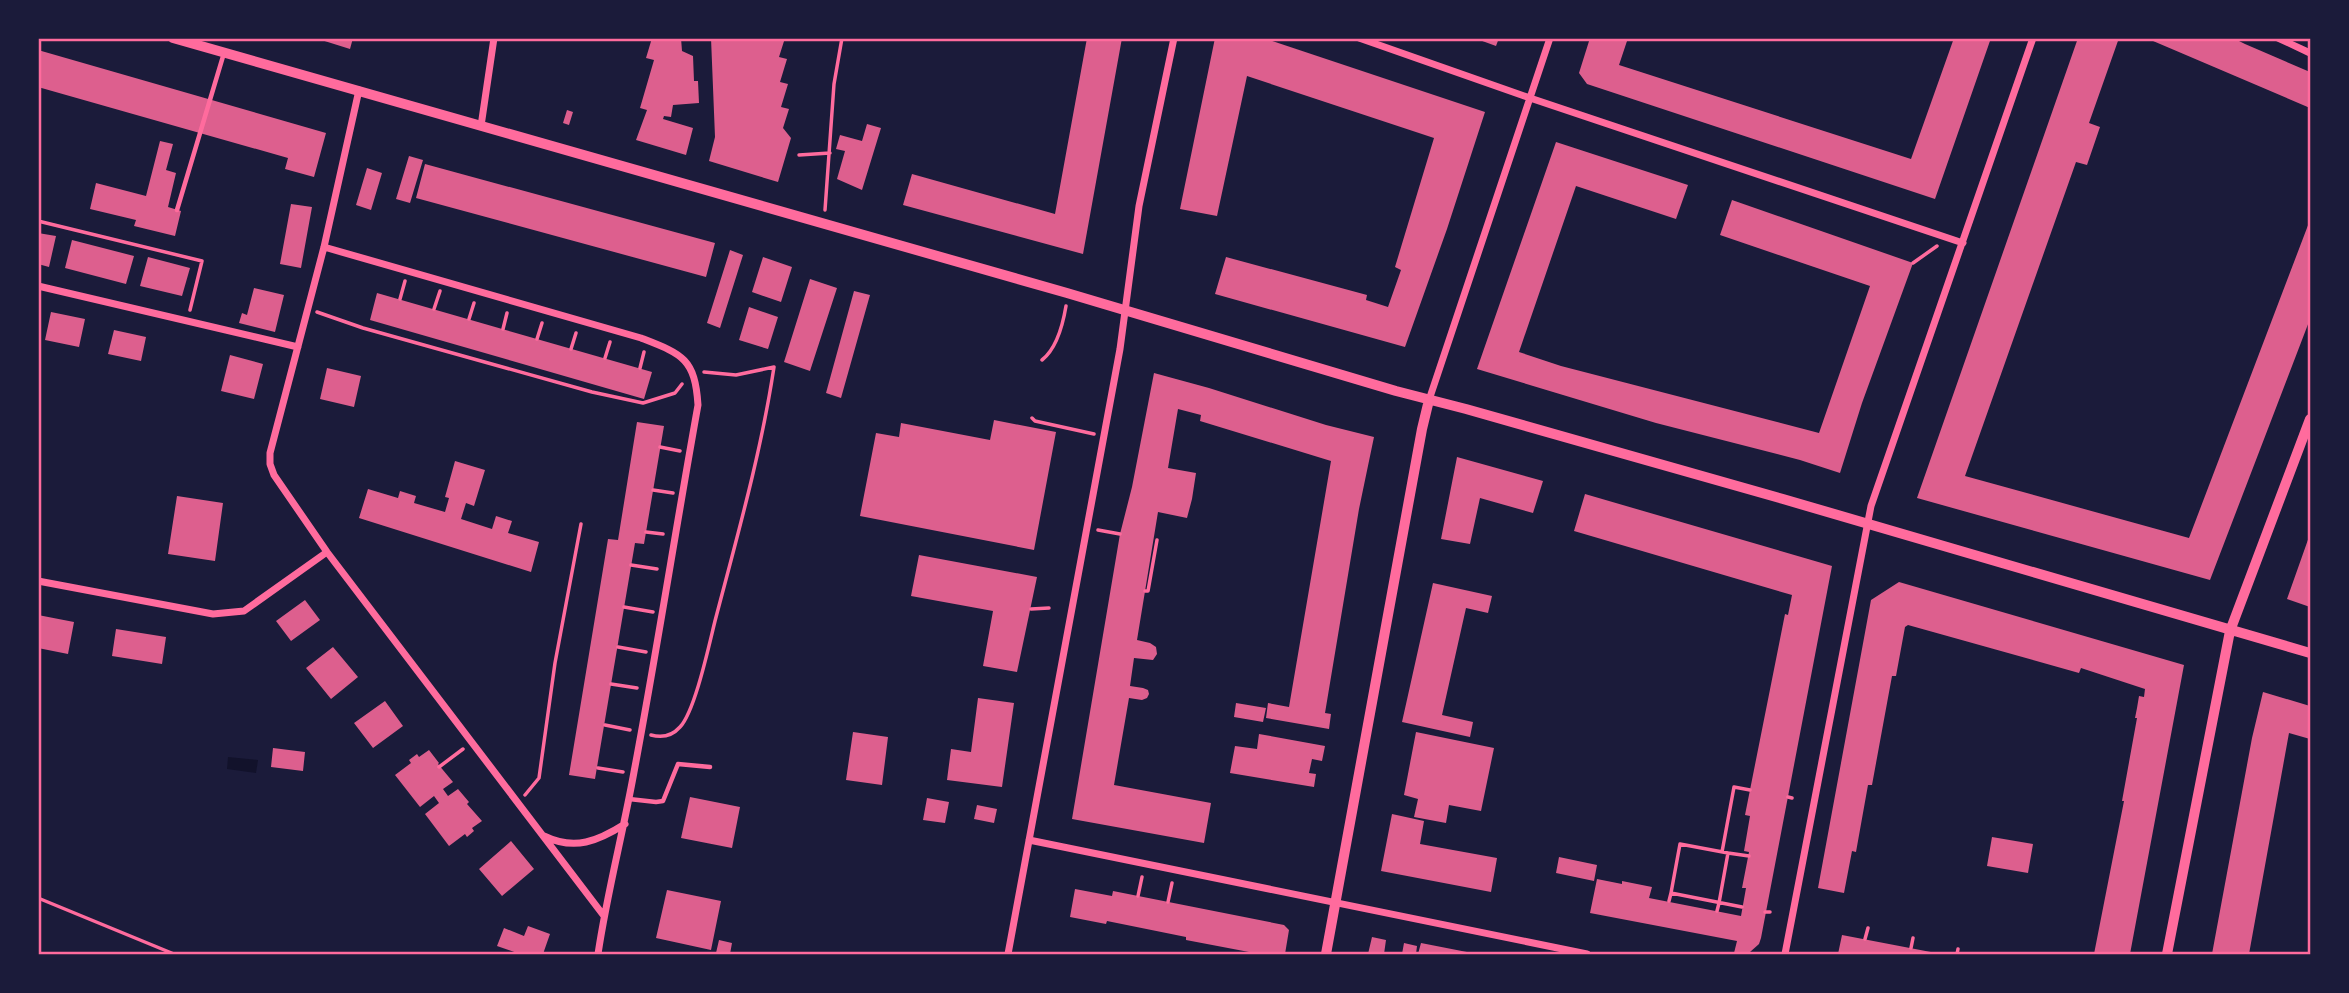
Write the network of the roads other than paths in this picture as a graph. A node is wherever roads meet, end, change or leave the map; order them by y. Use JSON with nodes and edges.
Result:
{"nodes":[{"id":1,"x":173,"y":38,"type":"edge"},
{"id":2,"x":494,"y":38,"type":"edge"},
{"id":3,"x":1174,"y":38,"type":"edge"},
{"id":4,"x":1359,"y":38,"type":"edge"},
{"id":5,"x":1550,"y":38,"type":"edge"},
{"id":6,"x":2034,"y":38,"type":"edge"},
{"id":7,"x":2278,"y":38,"type":"edge"},
{"id":8,"x":202,"y":42,"type":"edge"},
{"id":9,"x":225,"y":52,"type":"junction"},
{"id":10,"x":2311,"y":53,"type":"edge"},
{"id":11,"x":359,"y":90,"type":"junction"},
{"id":12,"x":1530,"y":98,"type":"junction"},
{"id":13,"x":481,"y":126,"type":"junction"},
{"id":14,"x":177,"y":210,"type":"dead end"},
{"id":15,"x":1964,"y":243,"type":"junction"},
{"id":16,"x":324,"y":247,"type":"junction"},
{"id":17,"x":38,"y":286,"type":"edge"},
{"id":18,"x":1124,"y":309,"type":"junction"},
{"id":19,"x":298,"y":347,"type":"junction"},
{"id":20,"x":1429,"y":400,"type":"junction"},
{"id":21,"x":2311,"y":419,"type":"edge"},
{"id":22,"x":1866,"y":525,"type":"junction"},
{"id":23,"x":327,"y":552,"type":"junction"},
{"id":24,"x":38,"y":581,"type":"edge"},
{"id":25,"x":2230,"y":631,"type":"junction"},
{"id":26,"x":2311,"y":653,"type":"edge"},
{"id":27,"x":709,"y":766,"type":"dead end"},
{"id":28,"x":629,"y":799,"type":"junction"},
{"id":29,"x":625,"y":824,"type":"junction"},
{"id":30,"x":540,"y":834,"type":"junction"},
{"id":31,"x":1029,"y":839,"type":"junction"},
{"id":32,"x":1336,"y":904,"type":"junction"},
{"id":33,"x":604,"y":916,"type":"junction"},
{"id":34,"x":598,"y":954,"type":"edge"},
{"id":35,"x":1008,"y":954,"type":"edge"},
{"id":36,"x":1326,"y":954,"type":"edge"},
{"id":37,"x":1587,"y":954,"type":"edge"},
{"id":38,"x":1785,"y":954,"type":"edge"},
{"id":39,"x":2167,"y":954,"type":"edge"}],
"edges":[{"from":1,"to":8,"type":"street"},
{"from":2,"to":13,"type":"street"},
{"from":3,"to":18,"type":"street"},
{"from":4,"to":12,"type":"street"},
{"from":5,"to":12,"type":"street"},
{"from":6,"to":15,"type":"street"},
{"from":7,"to":10,"type":"street"},
{"from":8,"to":9,"type":"street"},
{"from":9,"to":11,"type":"street"},
{"from":9,"to":14,"type":"lane"},
{"from":11,"to":13,"type":"street"},
{"from":11,"to":16,"type":"street"},
{"from":12,"to":15,"type":"street"},
{"from":12,"to":20,"type":"street"},
{"from":13,"to":18,"type":"street"},
{"from":15,"to":22,"type":"street"},
{"from":16,"to":19,"type":"street"},
{"from":16,"to":28,"type":"street"},
{"from":17,"to":19,"type":"street"},
{"from":18,"to":20,"type":"street"},
{"from":18,"to":31,"type":"street"},
{"from":19,"to":23,"type":"street"},
{"from":20,"to":22,"type":"street"},
{"from":20,"to":32,"type":"street"},
{"from":21,"to":25,"type":"street"},
{"from":22,"to":25,"type":"street"},
{"from":22,"to":38,"type":"street"},
{"from":23,"to":24,"type":"street"},
{"from":23,"to":30,"type":"street"},
{"from":25,"to":26,"type":"street"},
{"from":25,"to":39,"type":"street"},
{"from":27,"to":28,"type":"lane"},
{"from":28,"to":29,"type":"street"},
{"from":29,"to":30,"type":"street"},
{"from":29,"to":33,"type":"street"},
{"from":30,"to":33,"type":"street"},
{"from":31,"to":32,"type":"street"},
{"from":31,"to":35,"type":"street"},
{"from":32,"to":36,"type":"street"},
{"from":32,"to":37,"type":"street"},
{"from":33,"to":34,"type":"street"}]}
